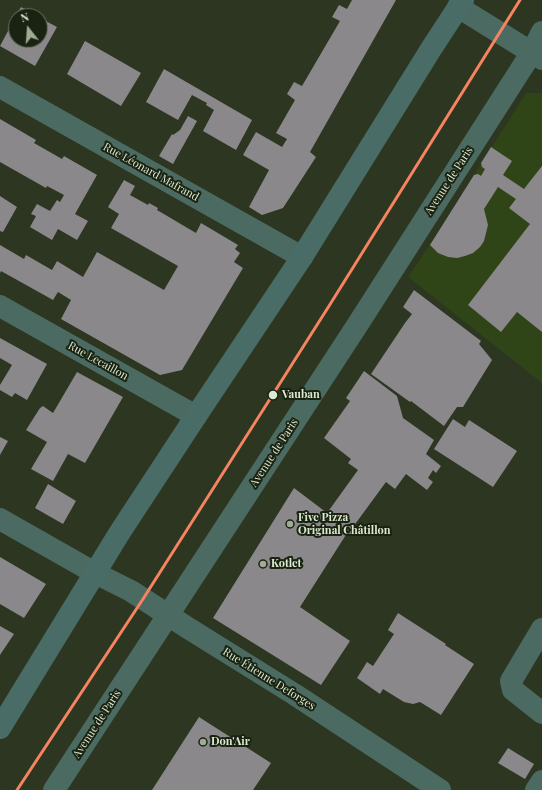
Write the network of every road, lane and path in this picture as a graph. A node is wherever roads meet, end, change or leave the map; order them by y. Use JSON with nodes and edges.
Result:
{"nodes":[{"id":1,"x":461,"y":3,"type":"edge"},
{"id":2,"x":542,"y":32,"type":"edge"},
{"id":3,"x":537,"y":55,"type":"edge"},
{"id":4,"x":0,"y":87,"type":"edge"},
{"id":5,"x":302,"y":257,"type":"junction"},
{"id":6,"x":0,"y":306,"type":"edge"},
{"id":7,"x":196,"y":416,"type":"junction"},
{"id":8,"x":0,"y":519,"type":"edge"},
{"id":9,"x":95,"y":572,"type":"junction"},
{"id":10,"x":168,"y":616,"type":"junction"},
{"id":11,"x":542,"y":629,"type":"edge"},
{"id":12,"x":542,"y":713,"type":"edge"},
{"id":13,"x":0,"y":728,"type":"edge"},
{"id":14,"x":542,"y":781,"type":"edge"},
{"id":15,"x":54,"y":790,"type":"edge"},
{"id":16,"x":440,"y":790,"type":"edge"},
{"id":17,"x":536,"y":790,"type":"edge"}],
"edges":[{"from":1,"to":3,"type":"street"},
{"from":1,"to":5,"type":"main road"},
{"from":2,"to":3,"type":"street","name":"Avenue de Paris"},
{"from":3,"to":10,"type":"street","name":"Avenue de Paris"},
{"from":4,"to":5,"type":"street","name":"Rue Léonard Mafrand"},
{"from":5,"to":7,"type":"main road"},
{"from":6,"to":7,"type":"street","name":"Rue Lecaillon"},
{"from":7,"to":9,"type":"main road"},
{"from":8,"to":9,"type":"street","name":"Rue Étienne Deforges"},
{"from":9,"to":10,"type":"street","name":"Rue Étienne Deforges"},
{"from":9,"to":13,"type":"main road"},
{"from":10,"to":15,"type":"street","name":"Avenue de Paris"},
{"from":10,"to":16,"type":"street","name":"Rue Étienne Deforges"},
{"from":11,"to":12,"type":"street"},
{"from":14,"to":17,"type":"street"}]}
